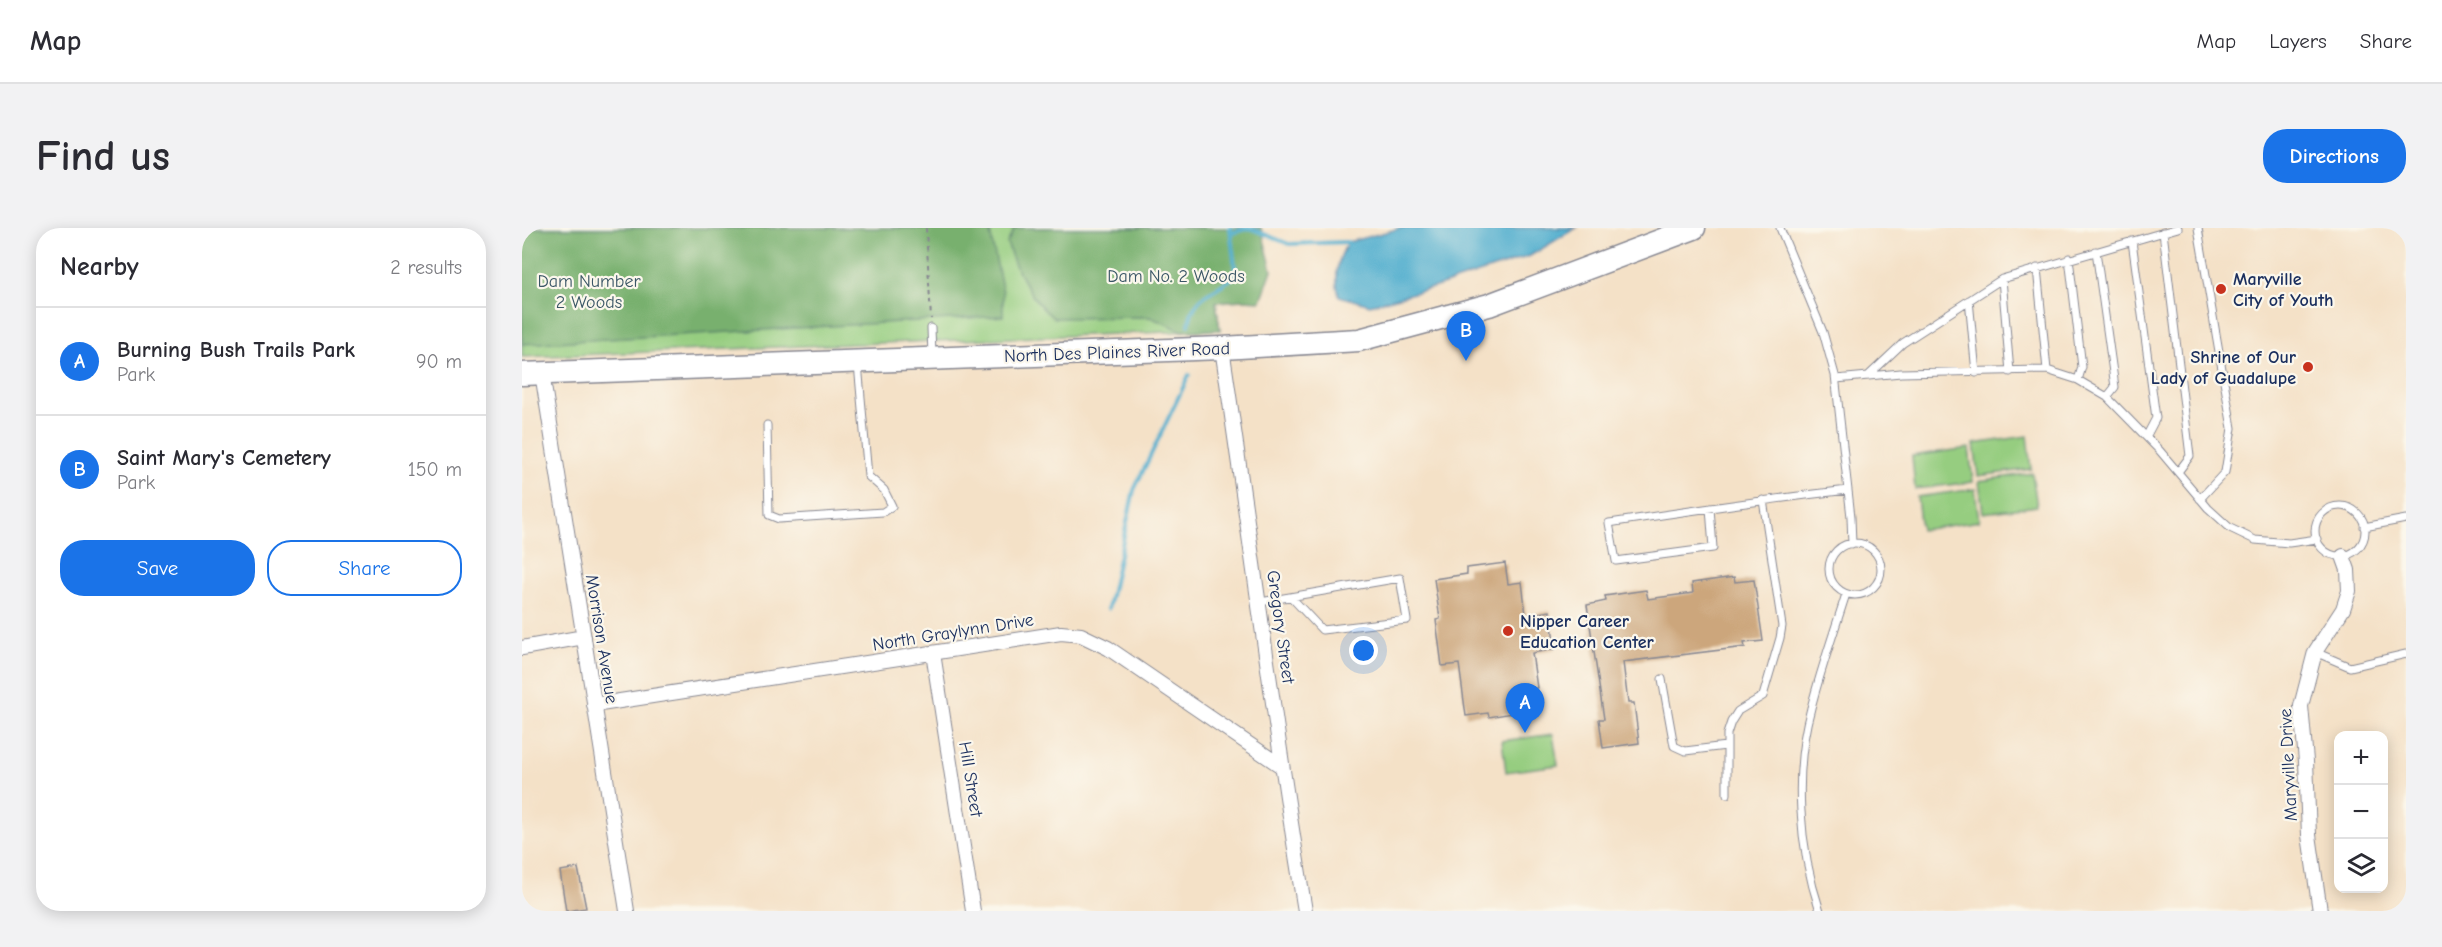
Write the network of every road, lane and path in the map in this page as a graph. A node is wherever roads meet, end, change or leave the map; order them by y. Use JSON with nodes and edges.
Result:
{"nodes":[{"id":1,"x":926,"y":228,"type":"edge"},
{"id":2,"x":1694,"y":228,"type":"edge"},
{"id":3,"x":1780,"y":228,"type":"edge"},
{"id":4,"x":2178,"y":228,"type":"edge"},
{"id":5,"x":2198,"y":228,"type":"edge"},
{"id":6,"x":2163,"y":232,"type":"junction"},
{"id":7,"x":2132,"y":241,"type":"junction"},
{"id":8,"x":2096,"y":251,"type":"junction"},
{"id":9,"x":2069,"y":258,"type":"junction"},
{"id":10,"x":2037,"y":268,"type":"junction"},
{"id":11,"x":2002,"y":279,"type":"junction"},
{"id":12,"x":1969,"y":300,"type":"junction"},
{"id":13,"x":931,"y":328,"type":"joint"},
{"id":14,"x":1222,"y":348,"type":"junction"},
{"id":15,"x":933,"y":359,"type":"junction"},
{"id":16,"x":858,"y":362,"type":"junction"},
{"id":17,"x":2047,"y":370,"type":"junction"},
{"id":18,"x":2010,"y":372,"type":"junction"},
{"id":19,"x":1977,"y":373,"type":"junction"},
{"id":20,"x":532,"y":374,"type":"edge"},
{"id":21,"x":1868,"y":376,"type":"junction"},
{"id":22,"x":1836,"y":379,"type":"junction"},
{"id":23,"x":2078,"y":380,"type":"junction"},
{"id":24,"x":2107,"y":398,"type":"junction"},
{"id":25,"x":767,"y":425,"type":"dead end"},
{"id":26,"x":2146,"y":437,"type":"junction"},
{"id":27,"x":2178,"y":472,"type":"junction"},
{"id":28,"x":1848,"y":490,"type":"junction"},
{"id":29,"x":2200,"y":499,"type":"junction"},
{"id":30,"x":1763,"y":500,"type":"junction"},
{"id":31,"x":1710,"y":508,"type":"junction"},
{"id":32,"x":2406,"y":519,"type":"edge"},
{"id":33,"x":2364,"y":527,"type":"junction"},
{"id":34,"x":2317,"y":539,"type":"junction"},
{"id":35,"x":1852,"y":544,"type":"junction"},
{"id":36,"x":2343,"y":556,"type":"junction"},
{"id":37,"x":1846,"y":594,"type":"junction"},
{"id":38,"x":1292,"y":597,"type":"junction"},
{"id":39,"x":1260,"y":602,"type":"junction"},
{"id":40,"x":584,"y":637,"type":"junction"},
{"id":41,"x":522,"y":648,"type":"edge"},
{"id":42,"x":2315,"y":652,"type":"junction"},
{"id":43,"x":933,"y":653,"type":"junction"},
{"id":44,"x":2406,"y":654,"type":"edge"},
{"id":45,"x":1662,"y":679,"type":"dead end"},
{"id":46,"x":594,"y":705,"type":"junction"},
{"id":47,"x":1726,"y":746,"type":"junction"},
{"id":48,"x":1281,"y":766,"type":"junction"},
{"id":49,"x":1727,"y":794,"type":"dead end"},
{"id":50,"x":627,"y":911,"type":"edge"},
{"id":51,"x":973,"y":911,"type":"edge"},
{"id":52,"x":1305,"y":911,"type":"edge"},
{"id":53,"x":1820,"y":911,"type":"edge"},
{"id":54,"x":2320,"y":911,"type":"edge"}],
"edges":[{"from":1,"to":13,"type":"path"},
{"from":2,"to":14,"type":"main road","name":"North Des Plaines River Road"},
{"from":3,"to":22,"type":"lane"},
{"from":4,"to":6,"type":"lane"},
{"from":5,"to":29,"type":"lane"},
{"from":6,"to":7,"type":"lane"},
{"from":6,"to":27,"type":"lane"},
{"from":7,"to":8,"type":"lane"},
{"from":7,"to":26,"type":"lane"},
{"from":8,"to":9,"type":"lane"},
{"from":8,"to":24,"type":"lane"},
{"from":9,"to":10,"type":"lane"},
{"from":9,"to":23,"type":"lane"},
{"from":10,"to":11,"type":"lane"},
{"from":10,"to":17,"type":"lane"},
{"from":11,"to":12,"type":"lane"},
{"from":11,"to":18,"type":"lane"},
{"from":12,"to":19,"type":"lane"},
{"from":12,"to":21,"type":"lane"},
{"from":13,"to":15,"type":"lane"},
{"from":14,"to":15,"type":"main road","name":"North Des Plaines River Road"},
{"from":14,"to":39,"type":"street","name":"Gregory Street"},
{"from":15,"to":16,"type":"main road","name":"North Des Plaines River Road"},
{"from":16,"to":20,"type":"main road","name":"North Des Plaines River Road"},
{"from":16,"to":25,"type":"lane"},
{"from":17,"to":18,"type":"lane"},
{"from":17,"to":23,"type":"lane"},
{"from":18,"to":19,"type":"lane"},
{"from":19,"to":21,"type":"lane"},
{"from":20,"to":40,"type":"street","name":"Morrison Avenue"},
{"from":21,"to":22,"type":"lane"},
{"from":22,"to":28,"type":"lane"},
{"from":23,"to":24,"type":"lane"},
{"from":24,"to":26,"type":"lane"},
{"from":26,"to":27,"type":"lane"},
{"from":27,"to":29,"type":"lane"},
{"from":28,"to":30,"type":"lane"},
{"from":28,"to":35,"type":"lane"},
{"from":29,"to":34,"type":"lane"},
{"from":30,"to":31,"type":"lane"},
{"from":30,"to":47,"type":"lane"},
{"from":31,"to":31,"type":"lane"},
{"from":32,"to":33,"type":"lane"},
{"from":33,"to":34,"type":"lane"},
{"from":33,"to":36,"type":"lane"},
{"from":34,"to":36,"type":"lane"},
{"from":35,"to":37,"type":"lane"},
{"from":35,"to":37,"type":"lane"},
{"from":36,"to":42,"type":"street","name":"Maryville Drive"},
{"from":37,"to":53,"type":"lane"},
{"from":38,"to":38,"type":"lane"},
{"from":38,"to":39,"type":"lane"},
{"from":39,"to":48,"type":"street","name":"Gregory Street"},
{"from":40,"to":41,"type":"street"},
{"from":40,"to":46,"type":"street","name":"Morrison Avenue"},
{"from":42,"to":44,"type":"lane"},
{"from":42,"to":54,"type":"street","name":"Maryville Drive"},
{"from":43,"to":46,"type":"street","name":"North Graylynn Drive"},
{"from":43,"to":48,"type":"street","name":"North Graylynn Drive"},
{"from":43,"to":51,"type":"street","name":"Hill Street"},
{"from":45,"to":47,"type":"lane"},
{"from":46,"to":50,"type":"street","name":"Morrison Avenue"},
{"from":47,"to":49,"type":"lane"},
{"from":48,"to":52,"type":"street","name":"Gregory Street"}]}
